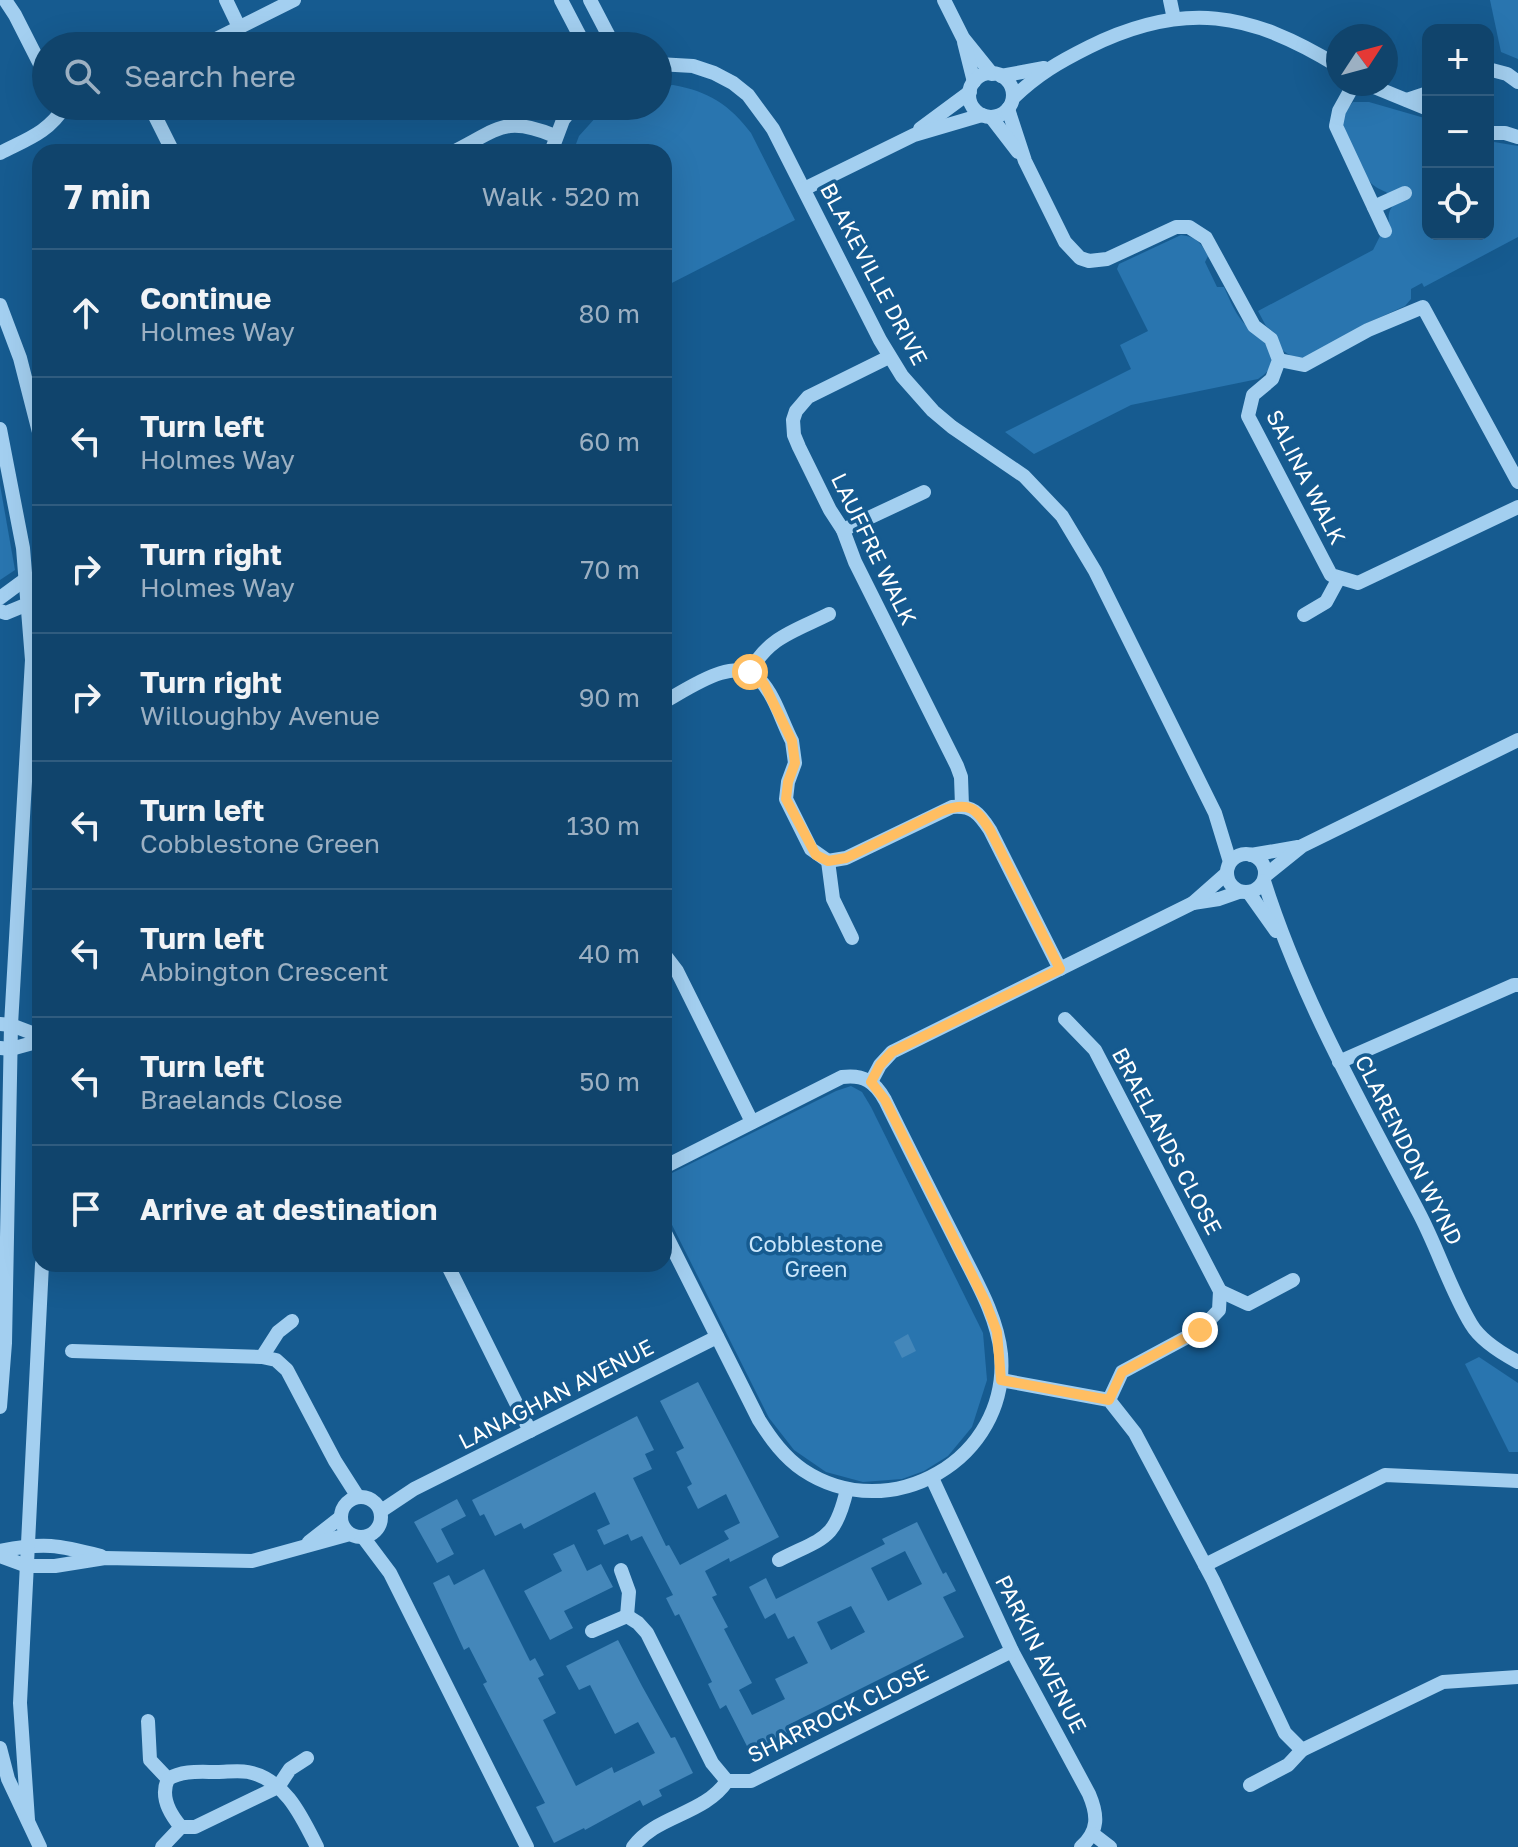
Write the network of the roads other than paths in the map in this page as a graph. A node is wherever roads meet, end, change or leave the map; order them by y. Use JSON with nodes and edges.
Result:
{"nodes":[{"id":1,"x":5,"y":0,"type":"edge"},
{"id":2,"x":226,"y":0,"type":"edge"},
{"id":3,"x":294,"y":0,"type":"edge"},
{"id":4,"x":561,"y":0,"type":"edge"},
{"id":5,"x":590,"y":0,"type":"edge"},
{"id":6,"x":944,"y":0,"type":"edge"},
{"id":7,"x":1170,"y":0,"type":"edge"},
{"id":8,"x":1174,"y":19,"type":"junction"},
{"id":9,"x":239,"y":27,"type":"junction"},
{"id":10,"x":229,"y":32,"type":"edge"},
{"id":11,"x":578,"y":32,"type":"edge"},
{"id":12,"x":607,"y":32,"type":"edge"},
{"id":13,"x":963,"y":38,"type":"junction"},
{"id":14,"x":32,"y":48,"type":"edge"},
{"id":15,"x":1326,"y":59,"type":"edge"},
{"id":16,"x":672,"y":65,"type":"edge"},
{"id":17,"x":1049,"y":67,"type":"junction"},
{"id":18,"x":1494,"y":71,"type":"edge"},
{"id":19,"x":996,"y":75,"type":"junction"},
{"id":20,"x":1518,"y":82,"type":"edge"},
{"id":21,"x":972,"y":87,"type":"junction"},
{"id":22,"x":1422,"y":95,"type":"edge"},
{"id":23,"x":1347,"y":96,"type":"edge"},
{"id":24,"x":1395,"y":96,"type":"edge"},
{"id":25,"x":1407,"y":100,"type":"junction"},
{"id":26,"x":1010,"y":104,"type":"junction"},
{"id":27,"x":1422,"y":106,"type":"edge"},
{"id":28,"x":986,"y":116,"type":"junction"},
{"id":29,"x":56,"y":120,"type":"edge"},
{"id":30,"x":157,"y":120,"type":"edge"},
{"id":31,"x":563,"y":120,"type":"edge"},
{"id":32,"x":1494,"y":133,"type":"edge"},
{"id":33,"x":914,"y":135,"type":"junction"},
{"id":34,"x":555,"y":136,"type":"junction"},
{"id":35,"x":1518,"y":137,"type":"edge"},
{"id":36,"x":169,"y":144,"type":"edge"},
{"id":37,"x":469,"y":144,"type":"edge"},
{"id":38,"x":553,"y":144,"type":"edge"},
{"id":39,"x":0,"y":153,"type":"edge"},
{"id":40,"x":1025,"y":161,"type":"junction"},
{"id":41,"x":804,"y":189,"type":"junction"},
{"id":42,"x":1405,"y":193,"type":"dead end"},
{"id":43,"x":1374,"y":207,"type":"junction"},
{"id":44,"x":1385,"y":231,"type":"dead end"},
{"id":45,"x":0,"y":305,"type":"edge"},
{"id":46,"x":889,"y":357,"type":"junction"},
{"id":47,"x":1279,"y":360,"type":"junction"},
{"id":48,"x":32,"y":404,"type":"edge"},
{"id":49,"x":0,"y":429,"type":"edge"},
{"id":50,"x":1518,"y":482,"type":"edge"},
{"id":51,"x":924,"y":492,"type":"dead end"},
{"id":52,"x":1518,"y":507,"type":"edge"},
{"id":53,"x":843,"y":530,"type":"junction"},
{"id":54,"x":27,"y":578,"type":"junction"},
{"id":55,"x":1339,"y":578,"type":"junction"},
{"id":56,"x":32,"y":593,"type":"edge"},
{"id":57,"x":0,"y":598,"type":"edge"},
{"id":58,"x":32,"y":603,"type":"edge"},
{"id":59,"x":0,"y":611,"type":"edge"},
{"id":60,"x":829,"y":614,"type":"dead end"},
{"id":61,"x":1304,"y":615,"type":"dead end"},
{"id":62,"x":750,"y":672,"type":"junction"},
{"id":63,"x":672,"y":698,"type":"edge"},
{"id":64,"x":1518,"y":740,"type":"edge"},
{"id":65,"x":32,"y":761,"type":"edge"},
{"id":66,"x":962,"y":806,"type":"junction"},
{"id":67,"x":1215,"y":813,"type":"junction"},
{"id":68,"x":1302,"y":846,"type":"junction"},
{"id":69,"x":1248,"y":854,"type":"junction"},
{"id":70,"x":828,"y":861,"type":"junction"},
{"id":71,"x":1229,"y":867,"type":"junction"},
{"id":72,"x":1265,"y":878,"type":"junction"},
{"id":73,"x":1244,"y":892,"type":"junction"},
{"id":74,"x":1193,"y":903,"type":"junction"},
{"id":75,"x":852,"y":938,"type":"dead end"},
{"id":76,"x":1283,"y":941,"type":"junction"},
{"id":77,"x":672,"y":964,"type":"edge"},
{"id":78,"x":1060,"y":969,"type":"junction"},
{"id":79,"x":1518,"y":985,"type":"edge"},
{"id":80,"x":1065,"y":1019,"type":"dead end"},
{"id":81,"x":5,"y":1024,"type":"edge"},
{"id":82,"x":32,"y":1036,"type":"edge"},
{"id":83,"x":32,"y":1041,"type":"edge"},
{"id":84,"x":5,"y":1049,"type":"edge"},
{"id":85,"x":1339,"y":1062,"type":"junction"},
{"id":86,"x":871,"y":1082,"type":"junction"},
{"id":87,"x":752,"y":1122,"type":"junction"},
{"id":88,"x":672,"y":1163,"type":"edge"},
{"id":89,"x":672,"y":1247,"type":"edge"},
{"id":90,"x":42,"y":1272,"type":"edge"},
{"id":91,"x":451,"y":1272,"type":"edge"},
{"id":92,"x":1293,"y":1280,"type":"dead end"},
{"id":93,"x":1220,"y":1291,"type":"junction"},
{"id":94,"x":292,"y":1321,"type":"dead end"},
{"id":95,"x":717,"y":1337,"type":"junction"},
{"id":96,"x":72,"y":1351,"type":"dead end"},
{"id":97,"x":262,"y":1357,"type":"junction"},
{"id":98,"x":1518,"y":1362,"type":"edge"},
{"id":99,"x":1001,"y":1380,"type":"junction"},
{"id":100,"x":1109,"y":1400,"type":"junction"},
{"id":101,"x":0,"y":1407,"type":"edge"},
{"id":102,"x":530,"y":1431,"type":"junction"},
{"id":103,"x":932,"y":1478,"type":"junction"},
{"id":104,"x":1518,"y":1481,"type":"edge"},
{"id":105,"x":847,"y":1489,"type":"junction"},
{"id":106,"x":360,"y":1506,"type":"junction"},
{"id":107,"x":378,"y":1528,"type":"junction"},
{"id":108,"x":357,"y":1535,"type":"junction"},
{"id":109,"x":28,"y":1545,"type":"junction"},
{"id":110,"x":305,"y":1545,"type":"junction"},
{"id":111,"x":0,"y":1554,"type":"edge"},
{"id":112,"x":105,"y":1558,"type":"junction"},
{"id":113,"x":779,"y":1560,"type":"dead end"},
{"id":114,"x":1205,"y":1565,"type":"junction"},
{"id":115,"x":27,"y":1566,"type":"junction"},
{"id":116,"x":621,"y":1570,"type":"dead end"},
{"id":117,"x":390,"y":1573,"type":"junction"},
{"id":118,"x":627,"y":1616,"type":"junction"},
{"id":119,"x":592,"y":1631,"type":"dead end"},
{"id":120,"x":1012,"y":1651,"type":"junction"},
{"id":121,"x":1518,"y":1677,"type":"edge"},
{"id":122,"x":148,"y":1721,"type":"dead end"},
{"id":123,"x":0,"y":1748,"type":"edge"},
{"id":124,"x":1302,"y":1750,"type":"junction"},
{"id":125,"x":307,"y":1758,"type":"dead end"},
{"id":126,"x":168,"y":1779,"type":"junction"},
{"id":127,"x":727,"y":1781,"type":"junction"},
{"id":128,"x":1250,"y":1785,"type":"dead end"},
{"id":129,"x":278,"y":1787,"type":"junction"},
{"id":130,"x":28,"y":1820,"type":"junction"},
{"id":131,"x":181,"y":1827,"type":"junction"},
{"id":132,"x":1093,"y":1834,"type":"junction"},
{"id":133,"x":40,"y":1847,"type":"edge"},
{"id":134,"x":162,"y":1847,"type":"edge"},
{"id":135,"x":317,"y":1847,"type":"edge"},
{"id":136,"x":527,"y":1847,"type":"edge"},
{"id":137,"x":633,"y":1847,"type":"edge"},
{"id":138,"x":1081,"y":1847,"type":"edge"},
{"id":139,"x":1110,"y":1847,"type":"edge"}],
"edges":[{"from":1,"to":14,"type":"street"},
{"from":2,"to":9,"type":"street"},
{"from":3,"to":9,"type":"street"},
{"from":4,"to":11,"type":"street"},
{"from":5,"to":12,"type":"street"},
{"from":6,"to":13,"type":"street"},
{"from":7,"to":8,"type":"street"},
{"from":8,"to":15,"type":"street"},
{"from":8,"to":17,"type":"street"},
{"from":9,"to":10,"type":"street"},
{"from":13,"to":19,"type":"street"},
{"from":13,"to":21,"type":"street"},
{"from":16,"to":41,"type":"street","name":"BLAKEVILLE DRIVE"},
{"from":17,"to":19,"type":"street"},
{"from":17,"to":26,"type":"street"},
{"from":18,"to":20,"type":"street"},
{"from":19,"to":21,"type":"street"},
{"from":19,"to":26,"type":"street"},
{"from":21,"to":28,"type":"street"},
{"from":21,"to":33,"type":"street"},
{"from":22,"to":25,"type":"street"},
{"from":23,"to":43,"type":"street"},
{"from":24,"to":25,"type":"street"},
{"from":25,"to":27,"type":"street"},
{"from":26,"to":28,"type":"street"},
{"from":26,"to":40,"type":"street"},
{"from":28,"to":33,"type":"street"},
{"from":28,"to":40,"type":"street"},
{"from":29,"to":39,"type":"street"},
{"from":30,"to":36,"type":"street"},
{"from":31,"to":34,"type":"street"},
{"from":32,"to":35,"type":"street"},
{"from":33,"to":41,"type":"street"},
{"from":34,"to":37,"type":"street"},
{"from":34,"to":38,"type":"street"},
{"from":40,"to":47,"type":"street"},
{"from":41,"to":46,"type":"street","name":"BLAKEVILLE DRIVE"},
{"from":42,"to":43,"type":"street"},
{"from":43,"to":44,"type":"street"},
{"from":45,"to":48,"type":"street"},
{"from":46,"to":53,"type":"street","name":"LAUFFRE WALK"},
{"from":46,"to":67,"type":"street","name":"BLAKEVILLE DRIVE"},
{"from":47,"to":50,"type":"street"},
{"from":47,"to":55,"type":"street","name":"SALINA WALK"},
{"from":49,"to":54,"type":"street"},
{"from":51,"to":53,"type":"street"},
{"from":52,"to":55,"type":"street","name":"SALINA WALK"},
{"from":53,"to":66,"type":"street","name":"LAUFFRE WALK"},
{"from":54,"to":56,"type":"street"},
{"from":54,"to":57,"type":"street"},
{"from":55,"to":61,"type":"street","name":"SALINA WALK"},
{"from":58,"to":59,"type":"street"},
{"from":60,"to":62,"type":"street"},
{"from":62,"to":63,"type":"street"},
{"from":62,"to":70,"type":"street"},
{"from":64,"to":68,"type":"street"},
{"from":65,"to":81,"type":"street"},
{"from":66,"to":70,"type":"street"},
{"from":66,"to":78,"type":"street"},
{"from":67,"to":69,"type":"street","name":"BLAKEVILLE DRIVE"},
{"from":67,"to":71,"type":"street","name":"BLAKEVILLE DRIVE"},
{"from":68,"to":69,"type":"street"},
{"from":68,"to":72,"type":"street"},
{"from":69,"to":71,"type":"street"},
{"from":69,"to":72,"type":"street"},
{"from":70,"to":75,"type":"street"},
{"from":71,"to":73,"type":"street"},
{"from":71,"to":74,"type":"street"},
{"from":72,"to":73,"type":"street"},
{"from":72,"to":76,"type":"street","name":"CLARENDON WYND"},
{"from":73,"to":74,"type":"street"},
{"from":73,"to":76,"type":"street","name":"CLARENDON WYND"},
{"from":74,"to":78,"type":"street"},
{"from":76,"to":85,"type":"street","name":"CLARENDON WYND"},
{"from":77,"to":87,"type":"street"},
{"from":78,"to":86,"type":"street"},
{"from":79,"to":85,"type":"street"},
{"from":80,"to":93,"type":"street","name":"BRAELANDS CLOSE"},
{"from":81,"to":82,"type":"street"},
{"from":81,"to":84,"type":"street"},
{"from":83,"to":84,"type":"street"},
{"from":84,"to":101,"type":"street"},
{"from":85,"to":98,"type":"street","name":"CLARENDON WYND"},
{"from":86,"to":87,"type":"street"},
{"from":86,"to":99,"type":"street"},
{"from":87,"to":88,"type":"street"},
{"from":89,"to":95,"type":"street"},
{"from":90,"to":109,"type":"street"},
{"from":91,"to":102,"type":"street"},
{"from":92,"to":93,"type":"street"},
{"from":93,"to":100,"type":"street"},
{"from":94,"to":97,"type":"street"},
{"from":95,"to":102,"type":"street","name":"LANAGHAN AVENUE"},
{"from":95,"to":105,"type":"street"},
{"from":96,"to":97,"type":"street"},
{"from":97,"to":106,"type":"street"},
{"from":99,"to":100,"type":"street"},
{"from":99,"to":103,"type":"street"},
{"from":100,"to":114,"type":"street"},
{"from":102,"to":106,"type":"street","name":"LANAGHAN AVENUE"},
{"from":103,"to":105,"type":"street"},
{"from":103,"to":120,"type":"street","name":"PARKIN AVENUE"},
{"from":104,"to":114,"type":"street"},
{"from":105,"to":113,"type":"street"},
{"from":106,"to":107,"type":"street"},
{"from":106,"to":108,"type":"street"},
{"from":106,"to":110,"type":"street","name":"LANAGHAN AVENUE"},
{"from":107,"to":108,"type":"street","name":"LANAGHAN AVENUE"},
{"from":107,"to":117,"type":"street"},
{"from":108,"to":110,"type":"street","name":"LANAGHAN AVENUE"},
{"from":108,"to":117,"type":"street"},
{"from":109,"to":111,"type":"street","name":"LANAGHAN AVENUE"},
{"from":109,"to":112,"type":"street","name":"LANAGHAN AVENUE"},
{"from":109,"to":115,"type":"street"},
{"from":110,"to":112,"type":"street","name":"LANAGHAN AVENUE"},
{"from":111,"to":115,"type":"street","name":"LANAGHAN AVENUE"},
{"from":112,"to":115,"type":"street","name":"LANAGHAN AVENUE"},
{"from":114,"to":124,"type":"street"},
{"from":115,"to":130,"type":"street"},
{"from":116,"to":118,"type":"street"},
{"from":117,"to":136,"type":"street"},
{"from":118,"to":119,"type":"street"},
{"from":118,"to":127,"type":"street","name":"SHARROCK CLOSE"},
{"from":120,"to":127,"type":"street","name":"SHARROCK CLOSE"},
{"from":120,"to":132,"type":"street","name":"PARKIN AVENUE"},
{"from":121,"to":124,"type":"street"},
{"from":122,"to":126,"type":"street"},
{"from":123,"to":130,"type":"street"},
{"from":124,"to":128,"type":"street"},
{"from":125,"to":129,"type":"street"},
{"from":126,"to":129,"type":"street"},
{"from":126,"to":131,"type":"street"},
{"from":127,"to":137,"type":"street"},
{"from":129,"to":131,"type":"street"},
{"from":129,"to":135,"type":"street"},
{"from":130,"to":133,"type":"street"},
{"from":131,"to":134,"type":"street"},
{"from":132,"to":138,"type":"street"},
{"from":132,"to":139,"type":"street"}]}
